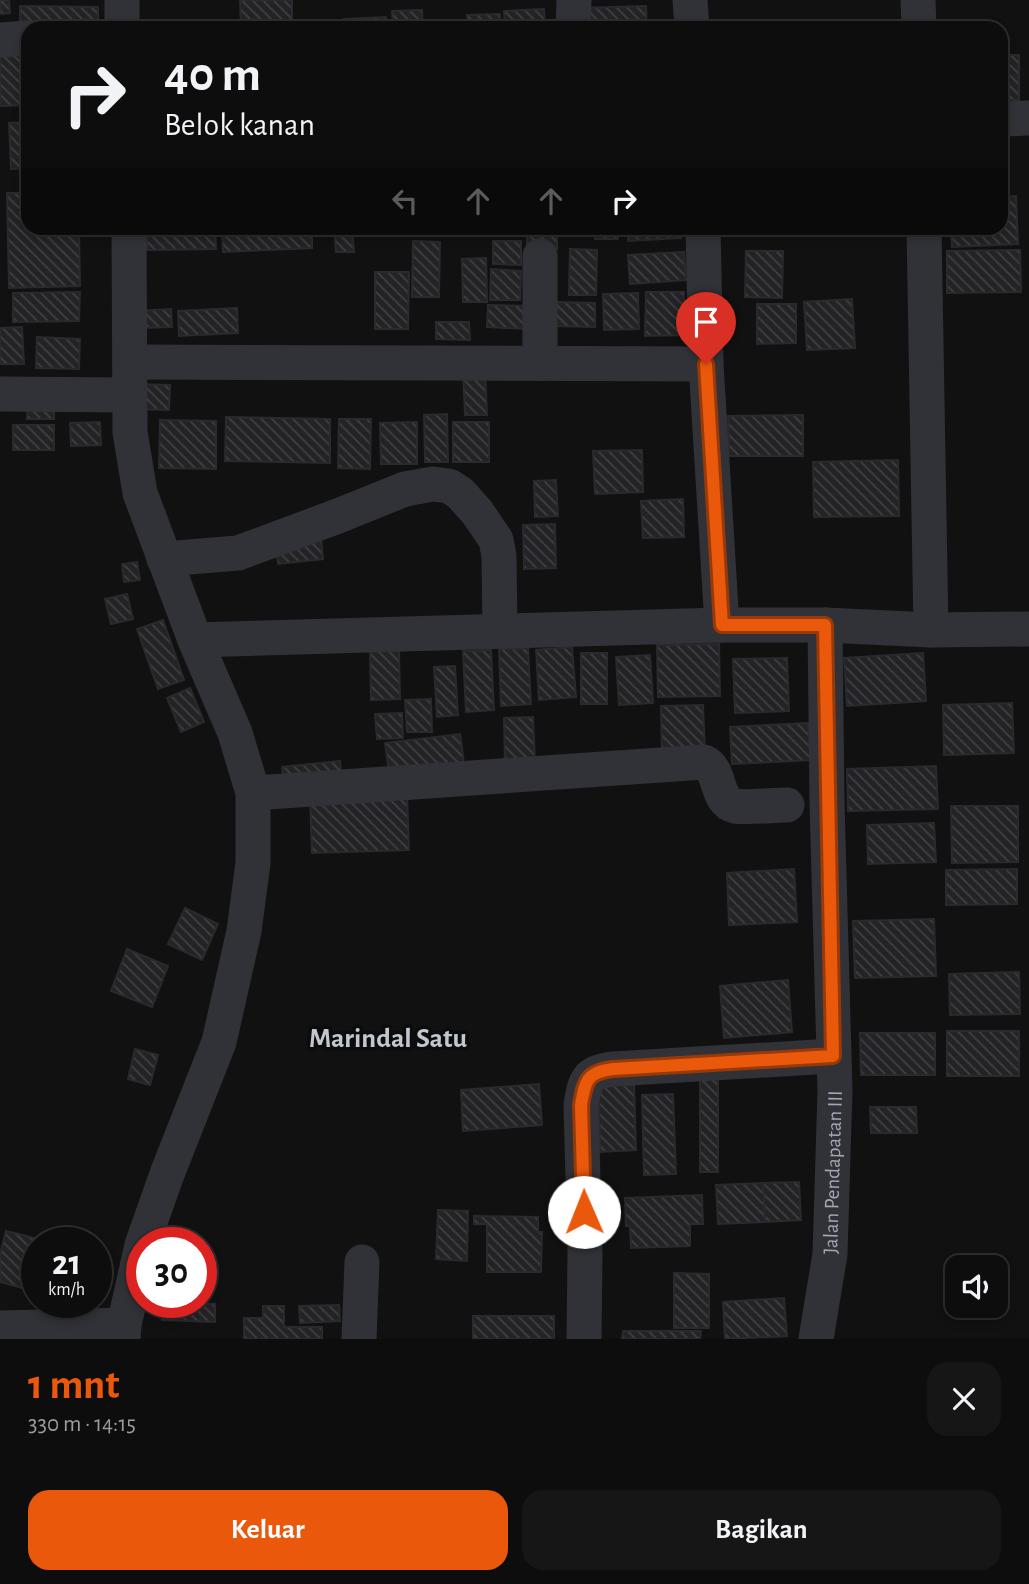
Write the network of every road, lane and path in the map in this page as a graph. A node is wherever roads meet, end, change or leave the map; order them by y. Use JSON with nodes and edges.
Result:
{"nodes":[{"id":1,"x":122,"y":0,"type":"edge"},
{"id":2,"x":574,"y":0,"type":"edge"},
{"id":3,"x":690,"y":0,"type":"edge"},
{"id":4,"x":918,"y":0,"type":"edge"},
{"id":5,"x":122,"y":21,"type":"edge"},
{"id":6,"x":573,"y":21,"type":"edge"},
{"id":7,"x":692,"y":21,"type":"edge"},
{"id":8,"x":919,"y":21,"type":"edge"},
{"id":9,"x":21,"y":38,"type":"edge"},
{"id":10,"x":0,"y":40,"type":"edge"},
{"id":11,"x":1029,"y":118,"type":"edge"},
{"id":12,"x":1008,"y":120,"type":"edge"},
{"id":13,"x":128,"y":235,"type":"edge"},
{"id":14,"x":703,"y":235,"type":"edge"},
{"id":15,"x":925,"y":235,"type":"edge"},
{"id":16,"x":540,"y":256,"type":"dead end"},
{"id":17,"x":540,"y":363,"type":"junction"},
{"id":18,"x":706,"y":364,"type":"junction"},
{"id":19,"x":130,"y":378,"type":"junction"},
{"id":20,"x":0,"y":394,"type":"edge"},
{"id":21,"x":164,"y":559,"type":"junction"},
{"id":22,"x":722,"y":625,"type":"junction"},
{"id":23,"x":825,"y":625,"type":"junction"},
{"id":24,"x":1029,"y":629,"type":"edge"},
{"id":25,"x":931,"y":630,"type":"junction"},
{"id":26,"x":500,"y":631,"type":"junction"},
{"id":27,"x":195,"y":640,"type":"junction"},
{"id":28,"x":253,"y":793,"type":"junction"},
{"id":29,"x":787,"y":805,"type":"dead end"},
{"id":30,"x":833,"y":1056,"type":"junction"},
{"id":31,"x":148,"y":1227,"type":"edge"},
{"id":32,"x":362,"y":1262,"type":"dead end"},
{"id":33,"x":0,"y":1328,"type":"edge"},
{"id":34,"x":124,"y":1332,"type":"edge"},
{"id":35,"x":359,"y":1339,"type":"edge"},
{"id":36,"x":584,"y":1339,"type":"edge"},
{"id":37,"x":816,"y":1339,"type":"edge"}],
"edges":[{"from":1,"to":5,"type":"street"},
{"from":2,"to":6,"type":"street"},
{"from":3,"to":7,"type":"street"},
{"from":4,"to":8,"type":"street"},
{"from":9,"to":10,"type":"street"},
{"from":11,"to":12,"type":"street"},
{"from":13,"to":19,"type":"street"},
{"from":14,"to":18,"type":"street"},
{"from":15,"to":25,"type":"street"},
{"from":16,"to":17,"type":"street"},
{"from":17,"to":18,"type":"street"},
{"from":17,"to":19,"type":"street"},
{"from":18,"to":22,"type":"street"},
{"from":19,"to":20,"type":"street"},
{"from":19,"to":21,"type":"street"},
{"from":21,"to":26,"type":"street"},
{"from":21,"to":27,"type":"street"},
{"from":22,"to":23,"type":"street"},
{"from":22,"to":26,"type":"street"},
{"from":23,"to":25,"type":"street"},
{"from":23,"to":30,"type":"street","name":"Jalan Pendapatan III"},
{"from":24,"to":25,"type":"street"},
{"from":26,"to":27,"type":"street"},
{"from":27,"to":28,"type":"street"},
{"from":28,"to":29,"type":"street"},
{"from":28,"to":31,"type":"street"},
{"from":30,"to":36,"type":"street"},
{"from":30,"to":37,"type":"street","name":"Jalan Pendapatan III"},
{"from":32,"to":35,"type":"street"},
{"from":33,"to":34,"type":"street"}]}
